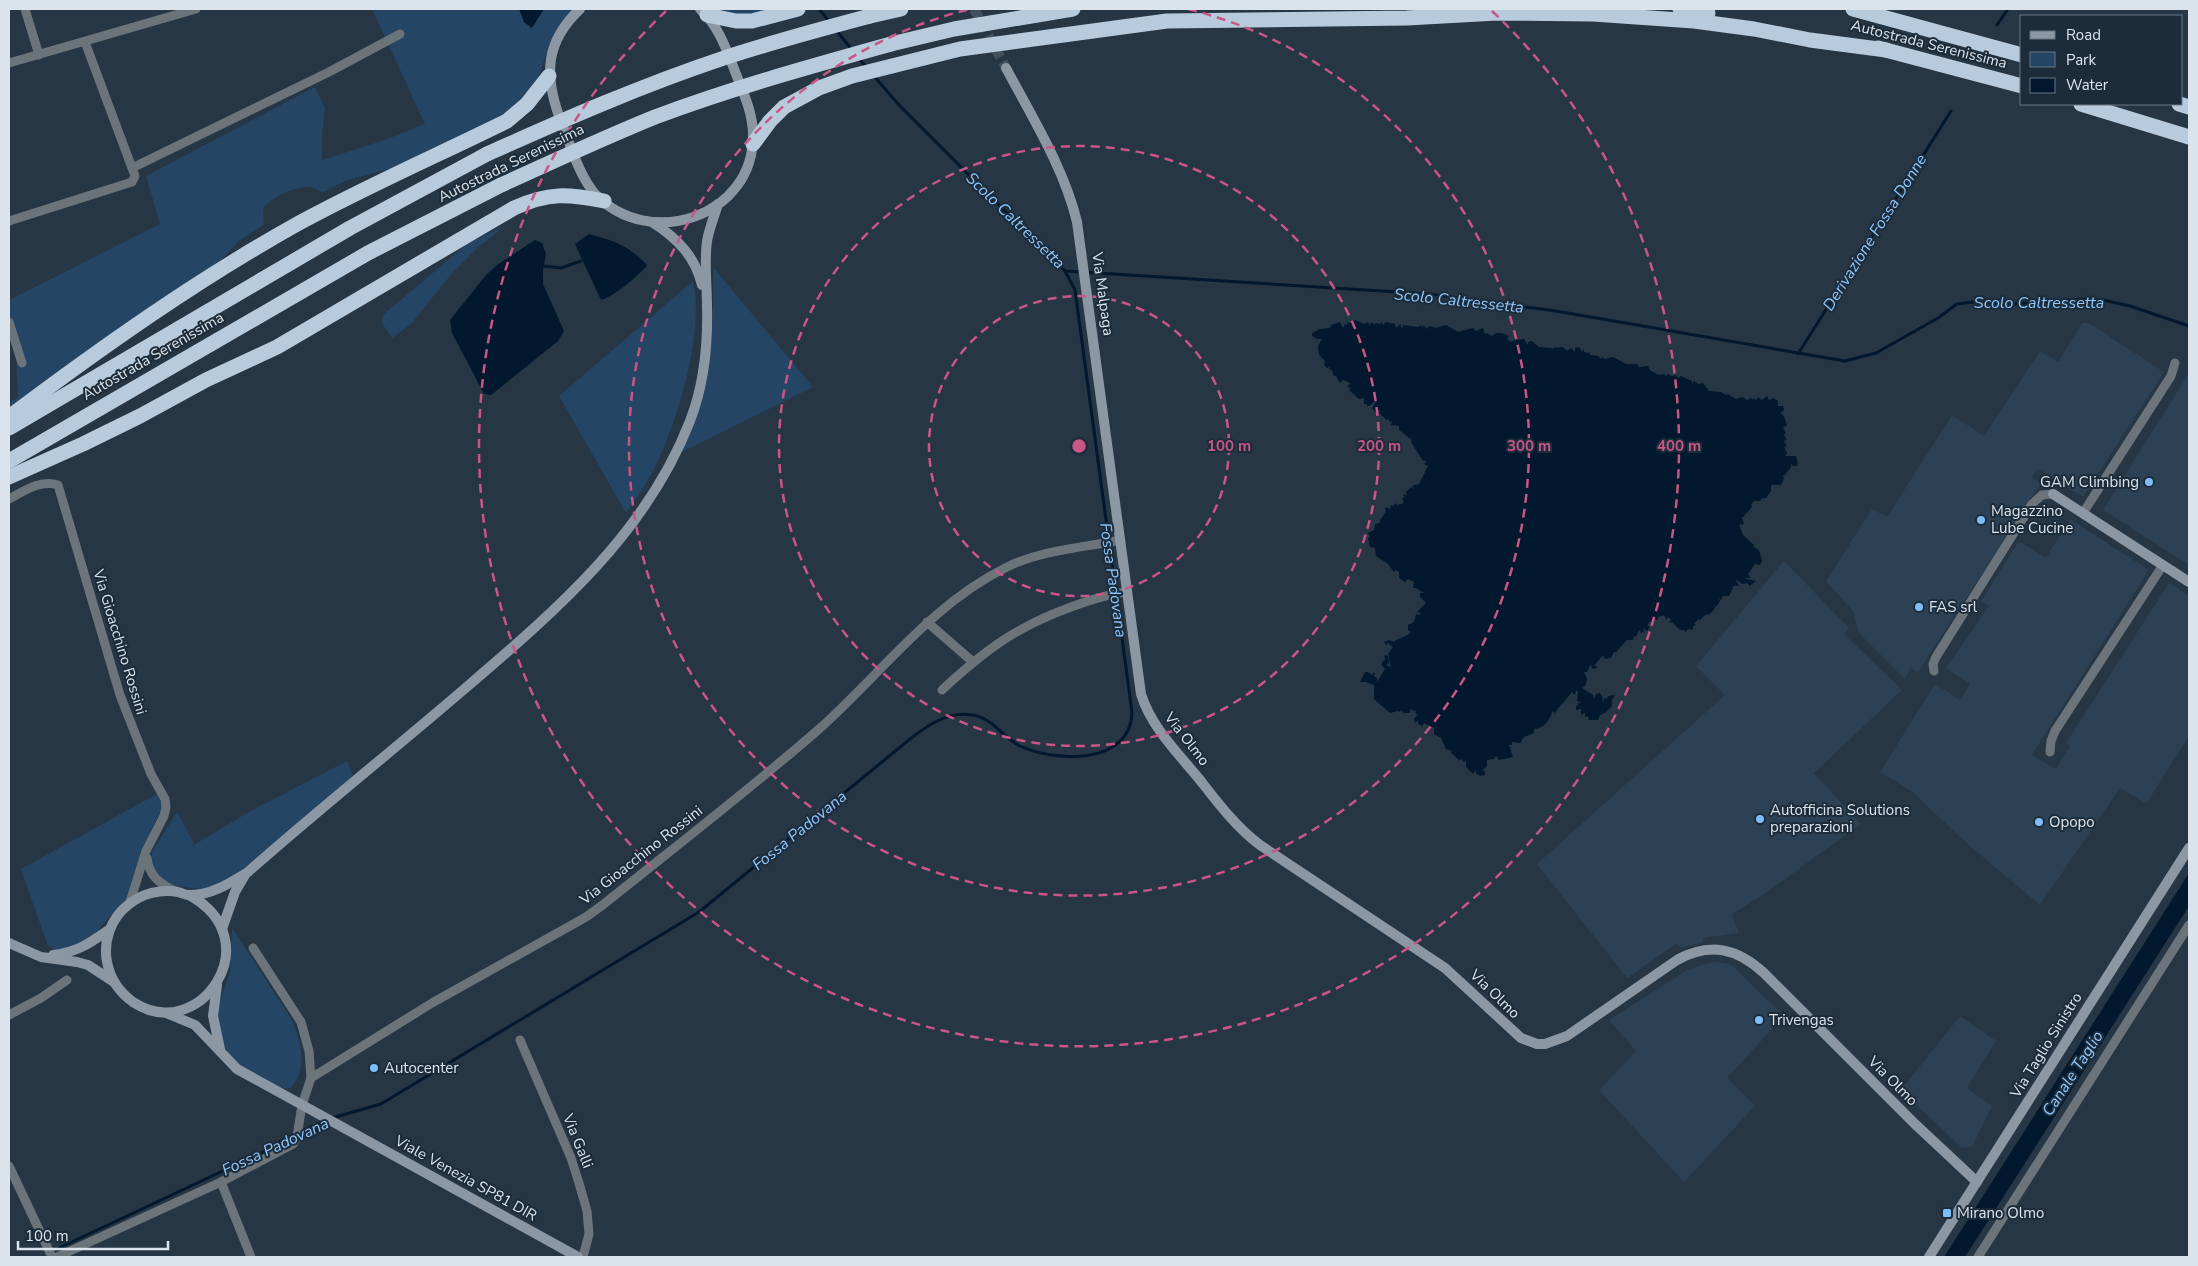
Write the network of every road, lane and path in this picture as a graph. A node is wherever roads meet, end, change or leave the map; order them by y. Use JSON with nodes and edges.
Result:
{"nodes":[{"id":1,"x":25,"y":9,"type":"edge"},
{"id":2,"x":196,"y":9,"type":"edge"},
{"id":3,"x":580,"y":9,"type":"edge"},
{"id":4,"x":796,"y":9,"type":"edge"},
{"id":5,"x":901,"y":9,"type":"edge"},
{"id":6,"x":1073,"y":9,"type":"edge"},
{"id":7,"x":1680,"y":9,"type":"edge"},
{"id":8,"x":1853,"y":9,"type":"edge"},
{"id":9,"x":1888,"y":9,"type":"edge"},
{"id":10,"x":703,"y":12,"type":"edge"},
{"id":11,"x":400,"y":34,"type":"dead end"},
{"id":12,"x":85,"y":42,"type":"junction"},
{"id":13,"x":2020,"y":48,"type":"edge"},
{"id":14,"x":1886,"y":50,"type":"junction"},
{"id":15,"x":2020,"y":54,"type":"edge"},
{"id":16,"x":39,"y":55,"type":"junction"},
{"id":17,"x":9,"y":63,"type":"edge"},
{"id":18,"x":1006,"y":68,"type":"tunnel mouth"},
{"id":19,"x":549,"y":76,"type":"junction"},
{"id":20,"x":2020,"y":85,"type":"edge"},
{"id":21,"x":2084,"y":105,"type":"edge"},
{"id":22,"x":2189,"y":137,"type":"edge"},
{"id":23,"x":753,"y":144,"type":"junction"},
{"id":24,"x":132,"y":168,"type":"junction"},
{"id":25,"x":604,"y":201,"type":"junction"},
{"id":26,"x":718,"y":204,"type":"junction"},
{"id":27,"x":9,"y":221,"type":"edge"},
{"id":28,"x":651,"y":222,"type":"junction"},
{"id":29,"x":707,"y":308,"type":"junction"},
{"id":30,"x":9,"y":322,"type":"edge"},
{"id":31,"x":22,"y":363,"type":"dead end"},
{"id":32,"x":2174,"y":363,"type":"dead end"},
{"id":33,"x":9,"y":417,"type":"edge"},
{"id":34,"x":9,"y":428,"type":"edge"},
{"id":35,"x":9,"y":461,"type":"edge"},
{"id":36,"x":9,"y":476,"type":"edge"},
{"id":37,"x":2053,"y":494,"type":"joint"},
{"id":38,"x":9,"y":499,"type":"edge"},
{"id":39,"x":2082,"y":513,"type":"junction"},
{"id":40,"x":1117,"y":540,"type":"junction"},
{"id":41,"x":2163,"y":565,"type":"junction"},
{"id":42,"x":2189,"y":582,"type":"edge"},
{"id":43,"x":1124,"y":592,"type":"junction"},
{"id":44,"x":927,"y":622,"type":"junction"},
{"id":45,"x":973,"y":662,"type":"junction"},
{"id":46,"x":1934,"y":671,"type":"dead end"},
{"id":47,"x":942,"y":690,"type":"dead end"},
{"id":48,"x":2050,"y":752,"type":"dead end"},
{"id":49,"x":2189,"y":848,"type":"edge"},
{"id":50,"x":146,"y":851,"type":"junction"},
{"id":51,"x":248,"y":872,"type":"junction"},
{"id":52,"x":178,"y":892,"type":"junction"},
{"id":53,"x":188,"y":895,"type":"junction"},
{"id":54,"x":130,"y":902,"type":"junction"},
{"id":55,"x":2189,"y":925,"type":"edge"},
{"id":56,"x":110,"y":929,"type":"junction"},
{"id":57,"x":222,"y":929,"type":"junction"},
{"id":58,"x":9,"y":943,"type":"edge"},
{"id":59,"x":252,"y":948,"type":"dead end"},
{"id":60,"x":41,"y":957,"type":"junction"},
{"id":61,"x":67,"y":980,"type":"dead end"},
{"id":62,"x":218,"y":982,"type":"junction"},
{"id":63,"x":114,"y":983,"type":"junction"},
{"id":64,"x":161,"y":1011,"type":"junction"},
{"id":65,"x":9,"y":1015,"type":"edge"},
{"id":66,"x":520,"y":1040,"type":"dead end"},
{"id":67,"x":220,"y":1050,"type":"junction"},
{"id":68,"x":310,"y":1078,"type":"junction"},
{"id":69,"x":302,"y":1105,"type":"junction"},
{"id":70,"x":9,"y":1166,"type":"edge"},
{"id":71,"x":221,"y":1182,"type":"junction"},
{"id":72,"x":1977,"y":1182,"type":"junction"},
{"id":73,"x":52,"y":1257,"type":"edge"},
{"id":74,"x":57,"y":1257,"type":"edge"},
{"id":75,"x":251,"y":1257,"type":"edge"},
{"id":76,"x":578,"y":1257,"type":"edge"},
{"id":77,"x":583,"y":1257,"type":"edge"},
{"id":78,"x":1929,"y":1257,"type":"edge"},
{"id":79,"x":1978,"y":1257,"type":"edge"}],
"edges":[{"from":1,"to":16,"type":"street"},
{"from":2,"to":12,"type":"street"},
{"from":3,"to":19,"type":"main road"},
{"from":4,"to":10,"type":"highway"},
{"from":5,"to":34,"type":"highway","name":"Autostrada Serenissima","bridge":true},
{"from":6,"to":35,"type":"highway","name":"Autostrada Serenissima","bridge":true},
{"from":7,"to":14,"type":"highway","name":"Autostrada Serenissima"},
{"from":8,"to":15,"type":"highway","name":"Autostrada Serenissima"},
{"from":9,"to":13,"type":"highway"},
{"from":10,"to":23,"type":"main road"},
{"from":11,"to":24,"type":"street"},
{"from":12,"to":16,"type":"street"},
{"from":12,"to":24,"type":"street"},
{"from":14,"to":20,"type":"highway","name":"Autostrada Serenissima"},
{"from":14,"to":23,"type":"highway"},
{"from":16,"to":17,"type":"street"},
{"from":18,"to":40,"type":"main road","name":"Via Malpaga"},
{"from":19,"to":25,"type":"main road"},
{"from":19,"to":33,"type":"highway"},
{"from":21,"to":22,"type":"highway"},
{"from":23,"to":26,"type":"main road"},
{"from":24,"to":27,"type":"street"},
{"from":25,"to":28,"type":"main road"},
{"from":25,"to":36,"type":"highway"},
{"from":26,"to":28,"type":"main road"},
{"from":26,"to":29,"type":"main road"},
{"from":28,"to":29,"type":"main road"},
{"from":29,"to":51,"type":"main road"},
{"from":30,"to":31,"type":"street"},
{"from":32,"to":39,"type":"street"},
{"from":37,"to":39,"type":"main road"},
{"from":37,"to":46,"type":"street"},
{"from":38,"to":50,"type":"street","name":"Via Gioacchino Rossini"},
{"from":39,"to":41,"type":"main road"},
{"from":40,"to":43,"type":"main road","name":"Via Olmo"},
{"from":40,"to":44,"type":"street","name":"Via Gioacchino Rossini"},
{"from":41,"to":42,"type":"main road"},
{"from":41,"to":48,"type":"street"},
{"from":43,"to":45,"type":"street"},
{"from":43,"to":72,"type":"main road","name":"Via Olmo"},
{"from":44,"to":45,"type":"street"},
{"from":44,"to":68,"type":"street","name":"Via Gioacchino Rossini"},
{"from":45,"to":47,"type":"street"},
{"from":49,"to":72,"type":"main road","name":"Via Taglio Sinistro"},
{"from":50,"to":52,"type":"street"},
{"from":50,"to":54,"type":"street","name":"Via Gioacchino Rossini"},
{"from":51,"to":53,"type":"main road"},
{"from":51,"to":57,"type":"main road"},
{"from":52,"to":53,"type":"main road"},
{"from":52,"to":54,"type":"main road"},
{"from":53,"to":57,"type":"main road"},
{"from":54,"to":56,"type":"main road"},
{"from":55,"to":79,"type":"street"},
{"from":56,"to":60,"type":"main road"},
{"from":56,"to":63,"type":"main road"},
{"from":57,"to":62,"type":"main road"},
{"from":58,"to":60,"type":"main road"},
{"from":59,"to":68,"type":"street"},
{"from":60,"to":63,"type":"main road"},
{"from":61,"to":65,"type":"street"},
{"from":62,"to":64,"type":"main road"},
{"from":62,"to":67,"type":"main road"},
{"from":63,"to":64,"type":"main road"},
{"from":64,"to":67,"type":"main road","name":"Viale Venezia SP81 DIR"},
{"from":66,"to":77,"type":"street","name":"Via Galli"},
{"from":67,"to":69,"type":"main road","name":"Viale Venezia SP81 DIR"},
{"from":68,"to":69,"type":"street"},
{"from":69,"to":71,"type":"street"},
{"from":69,"to":76,"type":"main road","name":"Viale Venezia SP81 DIR"},
{"from":70,"to":73,"type":"street"},
{"from":71,"to":74,"type":"street"},
{"from":71,"to":75,"type":"street"},
{"from":72,"to":78,"type":"main road","name":"Via Taglio Sinistro"}]}
